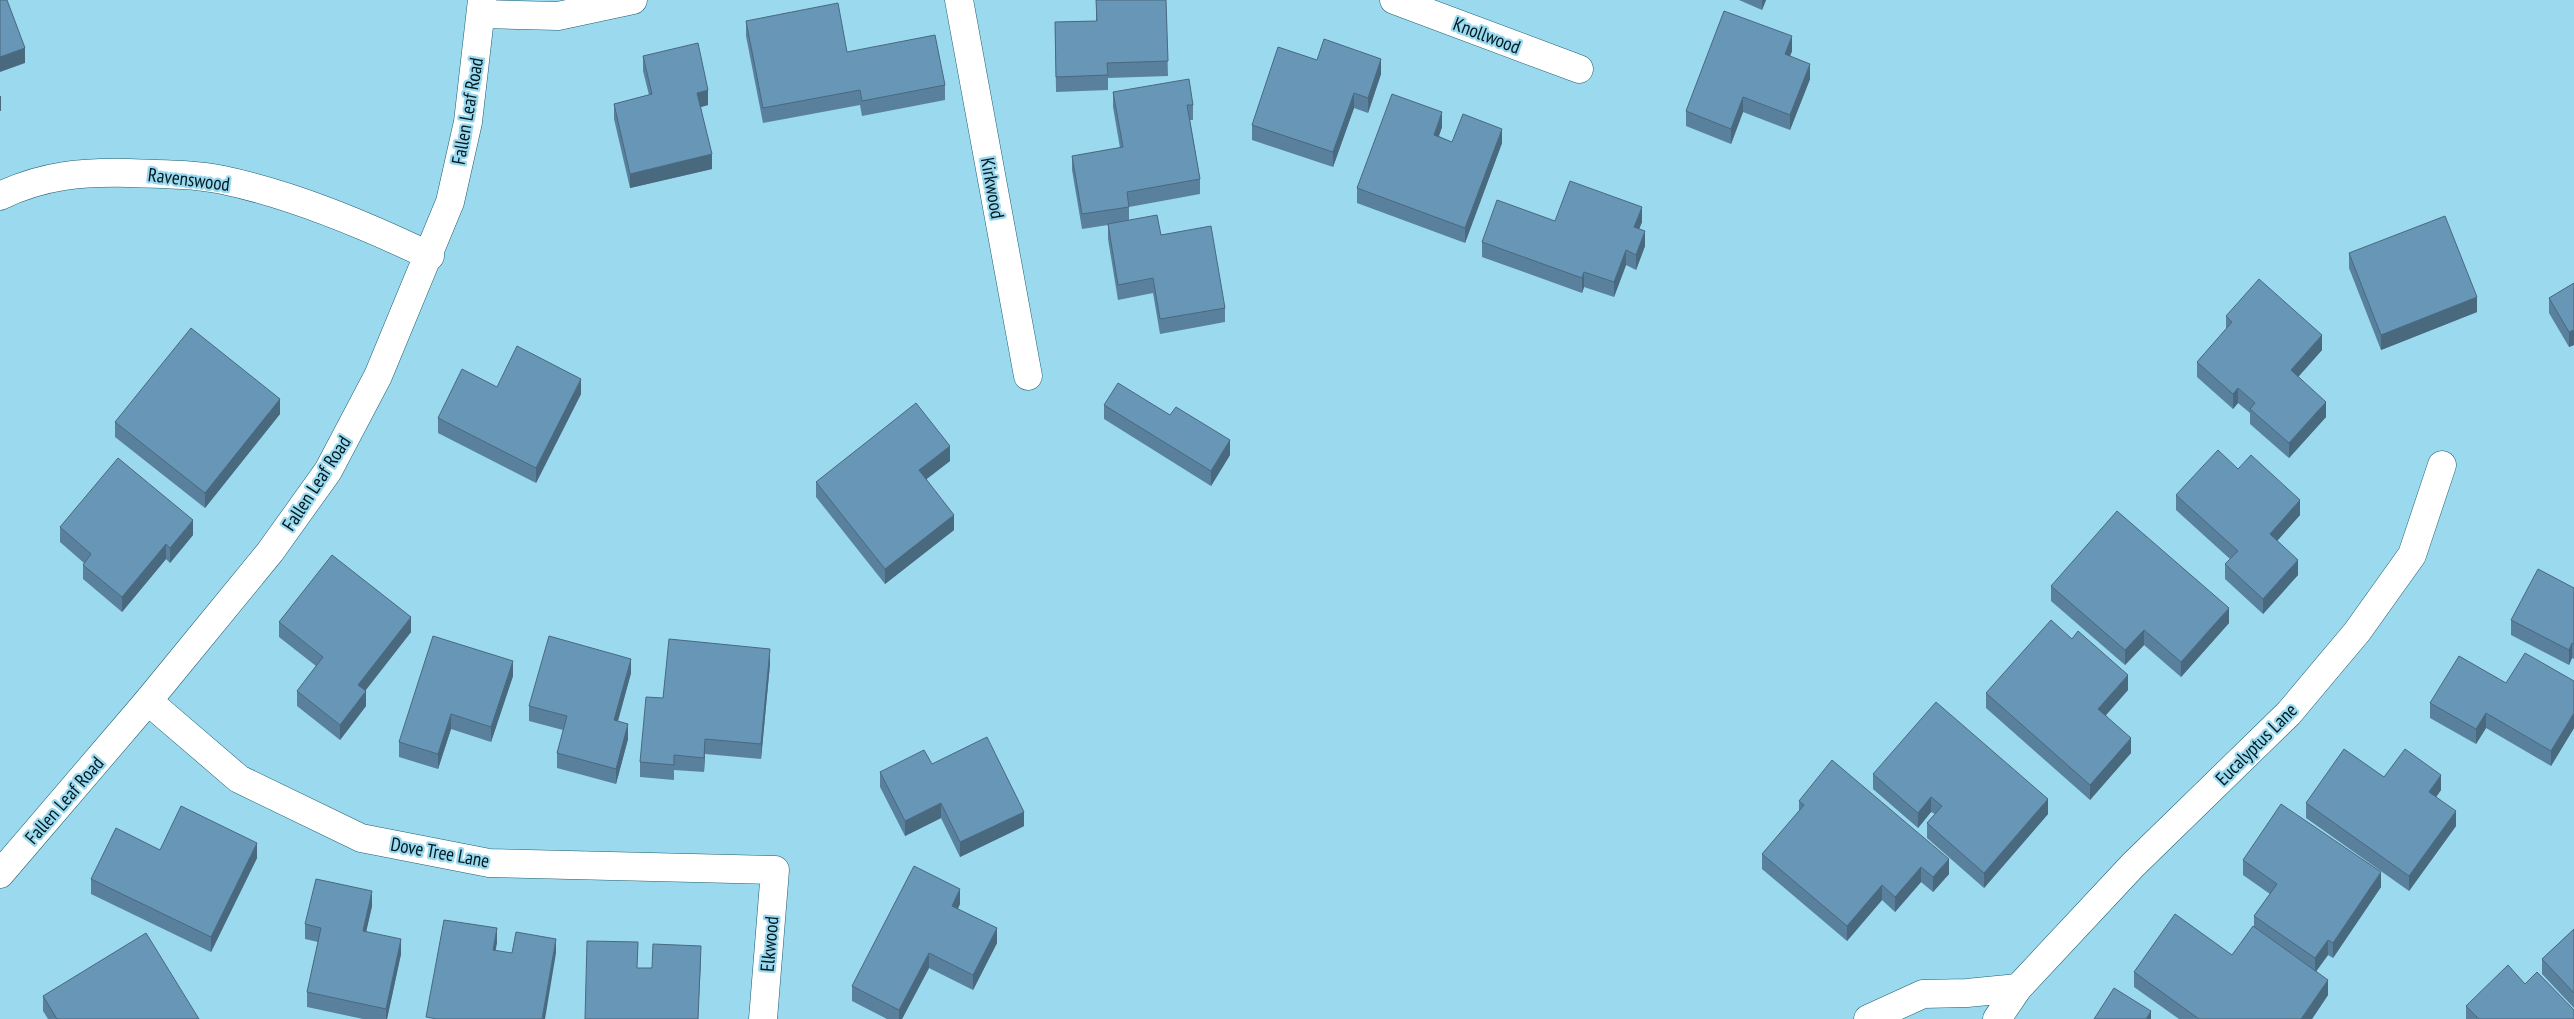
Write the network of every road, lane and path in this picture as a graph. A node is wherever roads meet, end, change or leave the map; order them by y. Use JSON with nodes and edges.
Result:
{"nodes":[{"id":1,"x":633,"y":0,"type":"edge"},
{"id":2,"x":959,"y":0,"type":"edge"},
{"id":3,"x":1394,"y":0,"type":"edge"},
{"id":4,"x":482,"y":7,"type":"edge"},
{"id":5,"x":1579,"y":69,"type":"dead end"},
{"id":6,"x":0,"y":196,"type":"edge"},
{"id":7,"x":430,"y":256,"type":"junction"},
{"id":8,"x":1028,"y":376,"type":"dead end"},
{"id":9,"x":2442,"y":465,"type":"dead end"},
{"id":10,"x":148,"y":701,"type":"junction"},
{"id":11,"x":775,"y":870,"type":"joint"},
{"id":12,"x":0,"y":874,"type":"edge"},
{"id":13,"x":2018,"y":988,"type":"junction"},
{"id":14,"x":763,"y":1019,"type":"edge"},
{"id":15,"x":1868,"y":1019,"type":"edge"},
{"id":16,"x":1997,"y":1019,"type":"edge"}],
"edges":[{"from":1,"to":4,"type":"street"},
{"from":2,"to":8,"type":"street","name":"Kirkwood"},
{"from":3,"to":5,"type":"street","name":"Knollwood"},
{"from":4,"to":7,"type":"street","name":"Fallen Leaf Road"},
{"from":6,"to":7,"type":"street","name":"Ravenswood"},
{"from":7,"to":10,"type":"street","name":"Fallen Leaf Road"},
{"from":9,"to":13,"type":"street","name":"Eucalyptus Lane"},
{"from":10,"to":11,"type":"street","name":"Dove Tree Lane"},
{"from":10,"to":12,"type":"street","name":"Fallen Leaf Road"},
{"from":11,"to":14,"type":"street","name":"Elkwood"},
{"from":13,"to":15,"type":"street"},
{"from":13,"to":16,"type":"street","name":"Eucalyptus Lane"}]}
